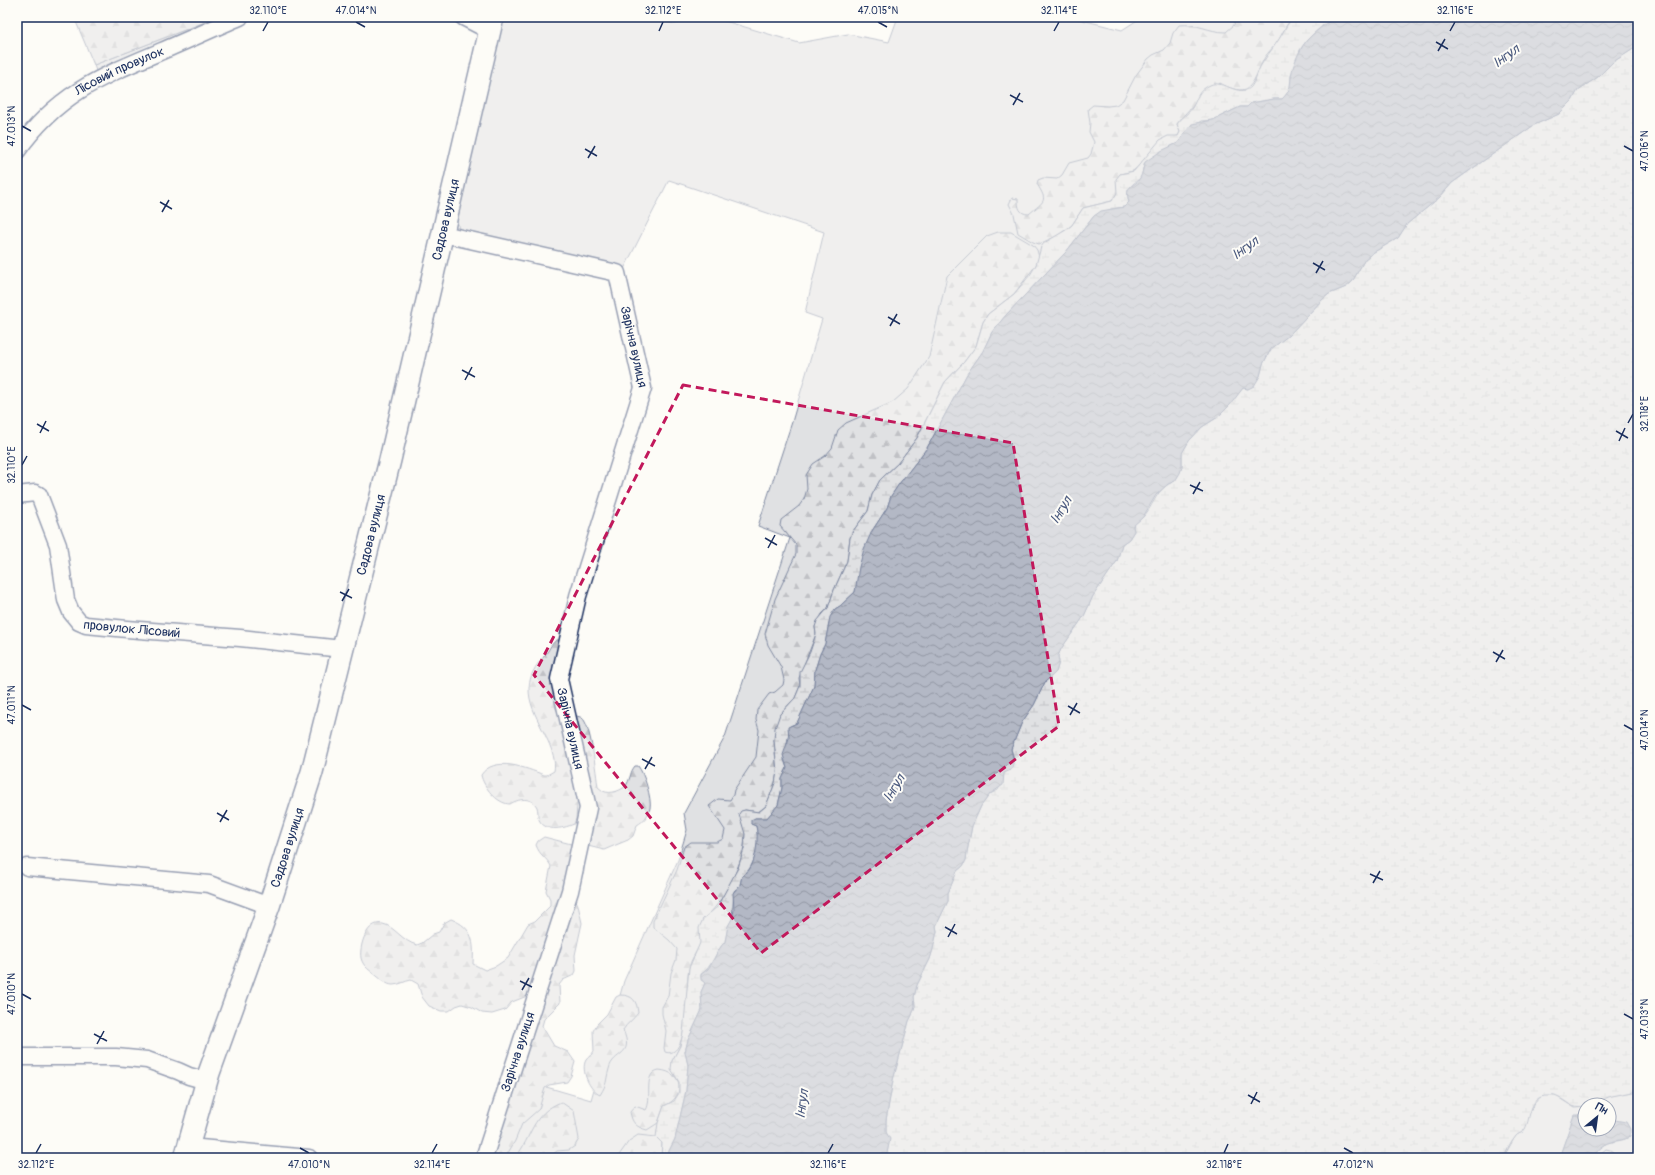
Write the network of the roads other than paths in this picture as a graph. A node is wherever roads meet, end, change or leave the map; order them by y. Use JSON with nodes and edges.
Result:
{"nodes":[{"id":1,"x":240,"y":17,"type":"edge"},
{"id":2,"x":463,"y":17,"type":"edge"},
{"id":3,"x":491,"y":24,"type":"edge"},
{"id":4,"x":17,"y":151,"type":"edge"},
{"id":5,"x":443,"y":234,"type":"junction"},
{"id":6,"x":17,"y":494,"type":"edge"},
{"id":7,"x":342,"y":649,"type":"junction"},
{"id":8,"x":27,"y":867,"type":"dead end"},
{"id":9,"x":269,"y":906,"type":"junction"},
{"id":10,"x":17,"y":1057,"type":"edge"},
{"id":11,"x":207,"y":1081,"type":"junction"},
{"id":12,"x":187,"y":1152,"type":"edge"},
{"id":13,"x":309,"y":1158,"type":"edge"},
{"id":14,"x":484,"y":1158,"type":"edge"}],
"edges":[{"from":1,"to":4,"type":"street","name":"Лісовий провулок"},
{"from":2,"to":3,"type":"street"},
{"from":3,"to":5,"type":"street","name":"Садова вулиця"},
{"from":5,"to":7,"type":"street","name":"Садова вулиця"},
{"from":5,"to":14,"type":"street","name":"Зарічна вулиця"},
{"from":6,"to":7,"type":"street","name":"провулок Лісовий"},
{"from":7,"to":9,"type":"street","name":"Садова вулиця"},
{"from":8,"to":9,"type":"street"},
{"from":9,"to":11,"type":"street","name":"Садова вулиця"},
{"from":10,"to":11,"type":"street"},
{"from":11,"to":12,"type":"street","name":"Садова вулиця"},
{"from":12,"to":13,"type":"street"}]}
